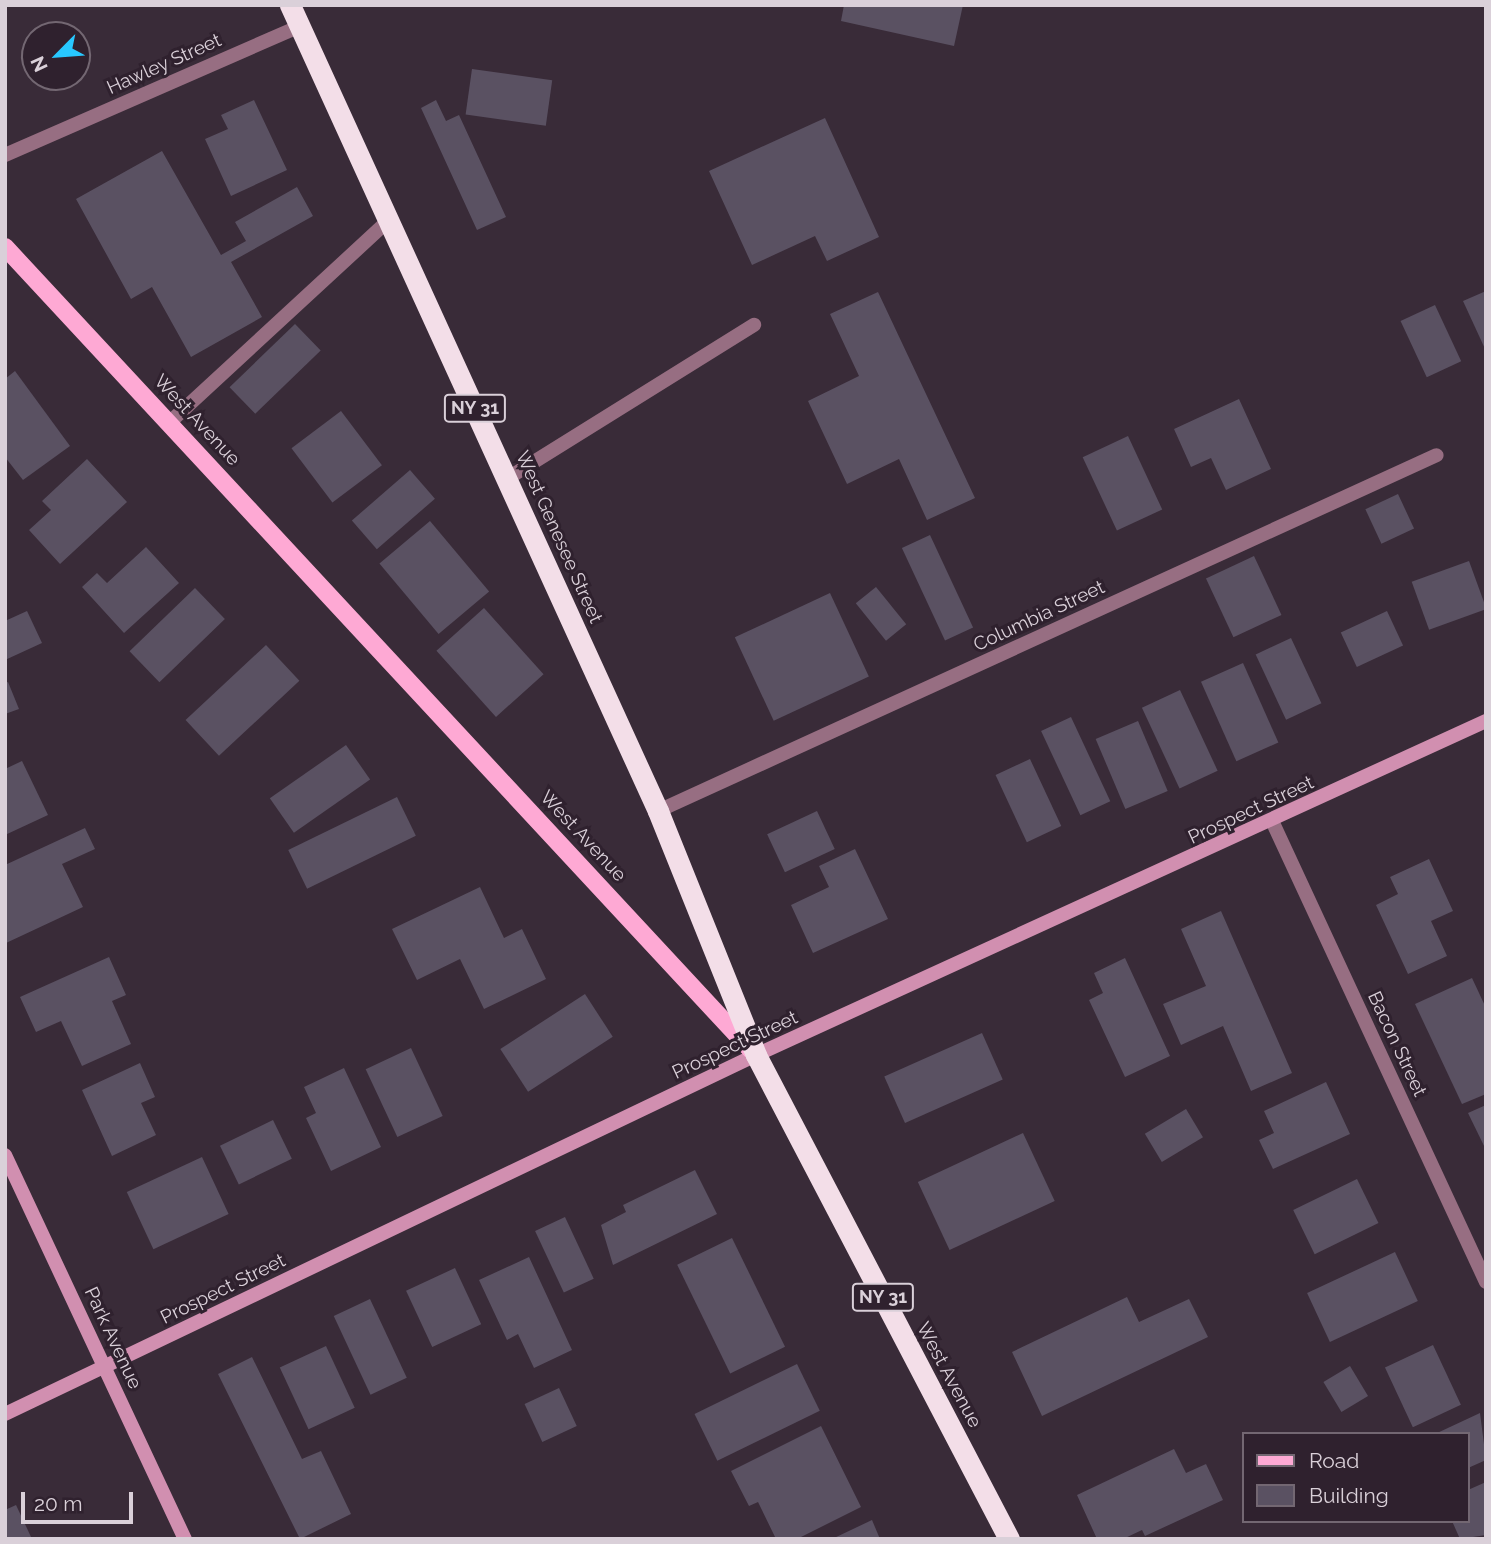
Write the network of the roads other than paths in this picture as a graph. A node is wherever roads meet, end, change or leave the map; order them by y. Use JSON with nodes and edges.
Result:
{"nodes":[{"id":1,"x":290,"y":5,"type":"edge"},
{"id":2,"x":300,"y":26,"type":"junction"},
{"id":3,"x":5,"y":155,"type":"edge"},
{"id":4,"x":389,"y":220,"type":"junction"},
{"id":5,"x":5,"y":247,"type":"edge"},
{"id":6,"x":754,"y":325,"type":"dead end"},
{"id":7,"x":169,"y":423,"type":"junction"},
{"id":8,"x":1437,"y":456,"type":"dead end"},
{"id":9,"x":508,"y":478,"type":"junction"},
{"id":10,"x":1486,"y":721,"type":"edge"},
{"id":11,"x":658,"y":811,"type":"junction"},
{"id":12,"x":1273,"y":822,"type":"junction"},
{"id":13,"x":756,"y":1055,"type":"junction"},
{"id":14,"x":5,"y":1155,"type":"edge"},
{"id":15,"x":1486,"y":1282,"type":"edge"},
{"id":16,"x":105,"y":1367,"type":"junction"},
{"id":17,"x":5,"y":1414,"type":"edge"},
{"id":18,"x":184,"y":1539,"type":"edge"},
{"id":19,"x":1009,"y":1539,"type":"edge"}],
"edges":[{"from":1,"to":2,"type":"highway","name":"West Genesee Street","number":"NY 31"},
{"from":2,"to":3,"type":"street","name":"Hawley Street"},
{"from":2,"to":4,"type":"highway","name":"West Genesee Street","number":"NY 31"},
{"from":4,"to":7,"type":"street"},
{"from":4,"to":9,"type":"highway","name":"West Genesee Street","number":"NY 31"},
{"from":5,"to":7,"type":"main road","name":"West Avenue"},
{"from":6,"to":9,"type":"street"},
{"from":7,"to":13,"type":"main road","name":"West Avenue"},
{"from":8,"to":11,"type":"street","name":"Columbia Street"},
{"from":9,"to":11,"type":"highway","name":"West Genesee Street","number":"NY 31"},
{"from":10,"to":12,"type":"street","name":"Prospect Street"},
{"from":11,"to":13,"type":"highway","name":"West Genesee Street","number":"NY 31"},
{"from":12,"to":13,"type":"street","name":"Prospect Street"},
{"from":12,"to":15,"type":"street","name":"Bacon Street"},
{"from":13,"to":16,"type":"street","name":"Prospect Street"},
{"from":13,"to":19,"type":"highway","name":"West Avenue","number":"NY 31"},
{"from":14,"to":16,"type":"street","name":"Park Avenue"},
{"from":16,"to":17,"type":"street","name":"Prospect Street"},
{"from":16,"to":18,"type":"street","name":"Park Avenue"}]}
